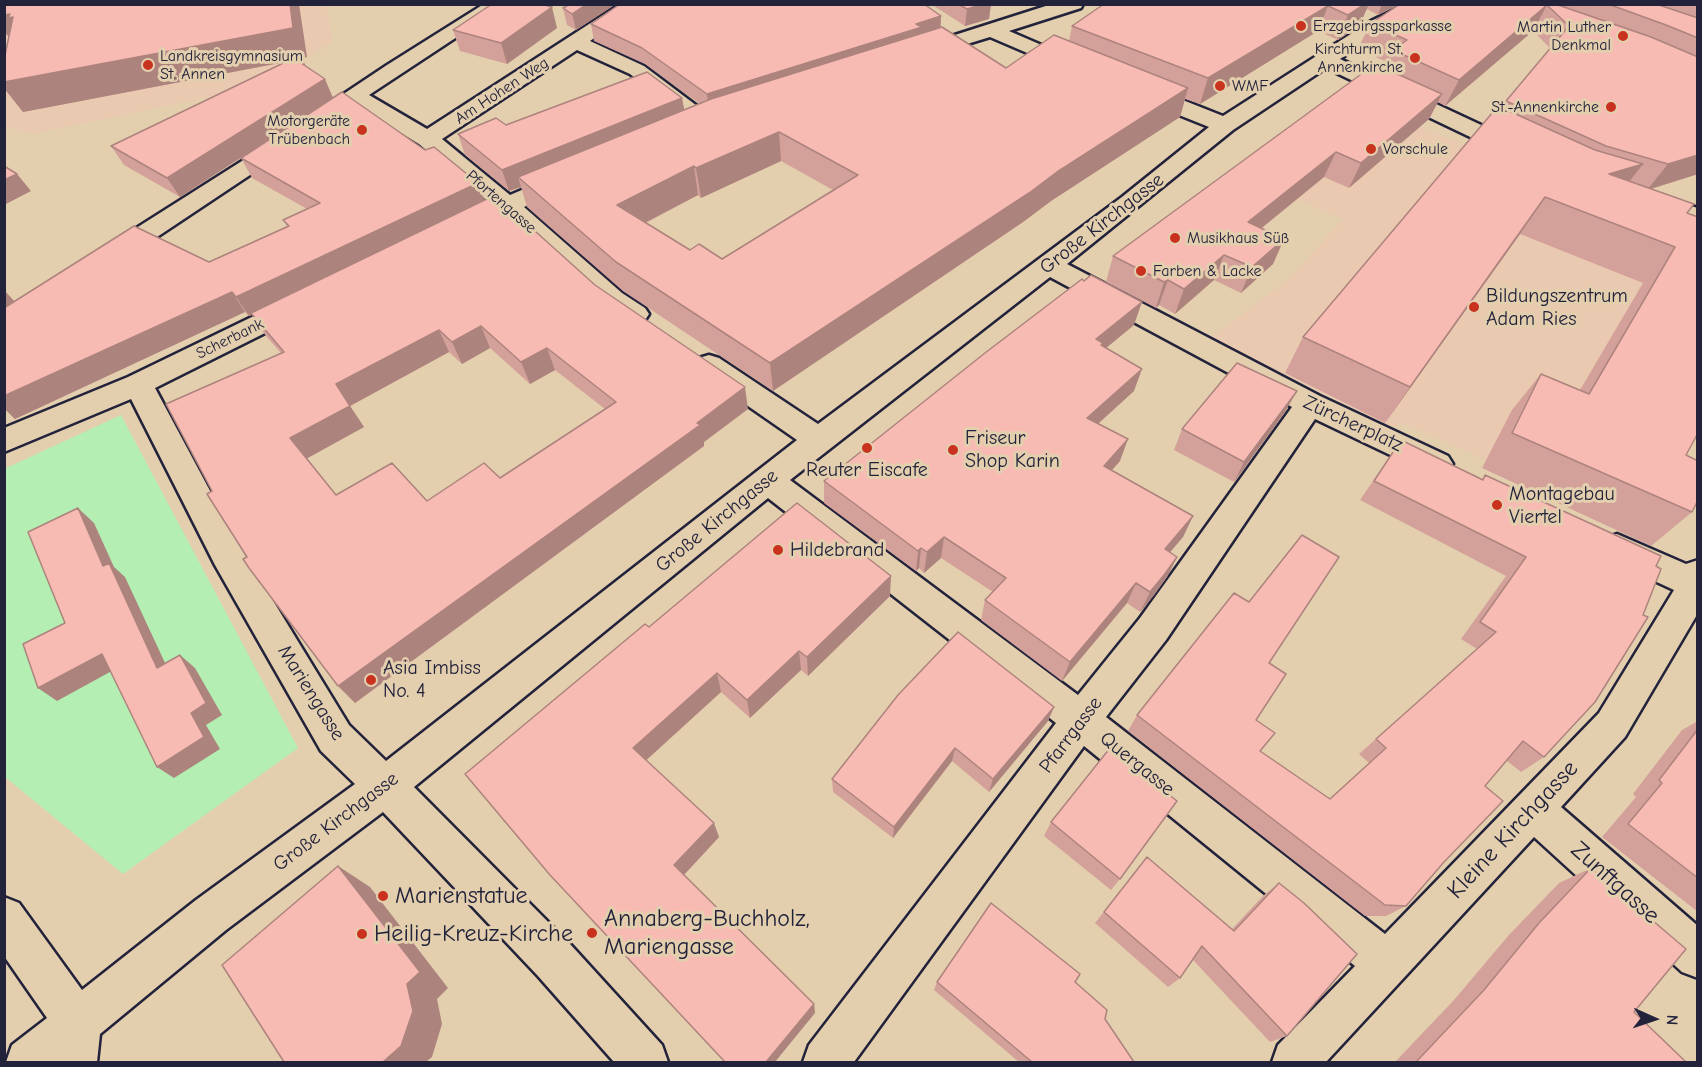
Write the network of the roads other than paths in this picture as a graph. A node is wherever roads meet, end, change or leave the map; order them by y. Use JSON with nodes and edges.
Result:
{"nodes":[{"id":1,"x":498,"y":4,"type":"edge"},
{"id":2,"x":634,"y":4,"type":"edge"},
{"id":3,"x":1074,"y":4,"type":"edge"},
{"id":4,"x":1423,"y":4,"type":"edge"},
{"id":5,"x":1357,"y":15,"type":"edge"},
{"id":6,"x":1378,"y":25,"type":"junction"},
{"id":7,"x":993,"y":31,"type":"junction"},
{"id":8,"x":577,"y":44,"type":"junction"},
{"id":9,"x":1324,"y":59,"type":"junction"},
{"id":10,"x":898,"y":60,"type":"edge"},
{"id":11,"x":1095,"y":74,"type":"edge"},
{"id":12,"x":1128,"y":87,"type":"edge"},
{"id":13,"x":355,"y":96,"type":"junction"},
{"id":14,"x":706,"y":121,"type":"edge"},
{"id":15,"x":1226,"y":125,"type":"junction"},
{"id":16,"x":427,"y":139,"type":"junction"},
{"id":17,"x":1535,"y":159,"type":"edge"},
{"id":18,"x":590,"y":169,"type":"edge"},
{"id":19,"x":1621,"y":193,"type":"edge"},
{"id":20,"x":506,"y":204,"type":"junction"},
{"id":21,"x":1698,"y":216,"type":"edge"},
{"id":22,"x":443,"y":235,"type":"edge"},
{"id":23,"x":1049,"y":265,"type":"junction"},
{"id":24,"x":88,"y":270,"type":"edge"},
{"id":25,"x":317,"y":297,"type":"edge"},
{"id":26,"x":651,"y":326,"type":"edge"},
{"id":27,"x":691,"y":352,"type":"edge"},
{"id":28,"x":138,"y":384,"type":"junction"},
{"id":29,"x":1310,"y":404,"type":"junction"},
{"id":30,"x":819,"y":440,"type":"junction"},
{"id":31,"x":4,"y":441,"type":"edge"},
{"id":32,"x":1460,"y":474,"type":"edge"},
{"id":33,"x":768,"y":481,"type":"junction"},
{"id":34,"x":1588,"y":534,"type":"edge"},
{"id":35,"x":1697,"y":579,"type":"edge"},
{"id":36,"x":1082,"y":720,"type":"junction"},
{"id":37,"x":385,"y":786,"type":"junction"},
{"id":38,"x":1533,"y":809,"type":"junction"},
{"id":39,"x":4,"y":918,"type":"edge"},
{"id":40,"x":1698,"y":956,"type":"edge"},
{"id":41,"x":1388,"y":963,"type":"junction"},
{"id":42,"x":76,"y":1043,"type":"edge"},
{"id":43,"x":29,"y":1062,"type":"edge"},
{"id":44,"x":645,"y":1062,"type":"edge"},
{"id":45,"x":826,"y":1062,"type":"edge"},
{"id":46,"x":1295,"y":1062,"type":"edge"}],
"edges":[{"from":1,"to":13,"type":"street"},
{"from":2,"to":8,"type":"street","name":"Am Hohen Weg"},
{"from":3,"to":7,"type":"street"},
{"from":4,"to":6,"type":"street","name":"Große Kirchgasse"},
{"from":5,"to":6,"type":"street"},
{"from":6,"to":9,"type":"street","name":"Große Kirchgasse"},
{"from":7,"to":10,"type":"street"},
{"from":7,"to":11,"type":"street"},
{"from":8,"to":14,"type":"street"},
{"from":8,"to":16,"type":"street","name":"Am Hohen Weg"},
{"from":9,"to":15,"type":"street","name":"Große Kirchgasse"},
{"from":9,"to":17,"type":"street"},
{"from":12,"to":15,"type":"street"},
{"from":13,"to":16,"type":"street","name":"Pfortengasse"},
{"from":13,"to":24,"type":"street"},
{"from":15,"to":23,"type":"street","name":"Große Kirchgasse"},
{"from":16,"to":20,"type":"street","name":"Pfortengasse"},
{"from":18,"to":20,"type":"street"},
{"from":19,"to":21,"type":"street"},
{"from":20,"to":22,"type":"street"},
{"from":20,"to":26,"type":"street","name":"Pfortengasse"},
{"from":23,"to":29,"type":"street","name":"Zürcherplatz"},
{"from":23,"to":30,"type":"street","name":"Große Kirchgasse"},
{"from":25,"to":28,"type":"street","name":"Scherbank"},
{"from":27,"to":30,"type":"street"},
{"from":28,"to":31,"type":"street","name":"Scherbank"},
{"from":28,"to":37,"type":"street","name":"Mariengasse"},
{"from":29,"to":32,"type":"street","name":"Zürcherplatz"},
{"from":29,"to":36,"type":"street","name":"Pfarrgasse"},
{"from":30,"to":33,"type":"street","name":"Große Kirchgasse"},
{"from":33,"to":36,"type":"street","name":"Quergasse"},
{"from":33,"to":37,"type":"street","name":"Große Kirchgasse"},
{"from":34,"to":35,"type":"street"},
{"from":35,"to":38,"type":"street","name":"Kleine Kirchgasse"},
{"from":36,"to":41,"type":"street","name":"Quergasse"},
{"from":36,"to":45,"type":"street","name":"Pfarrgasse"},
{"from":37,"to":42,"type":"street","name":"Große Kirchgasse"},
{"from":37,"to":44,"type":"street","name":"Mariengasse"},
{"from":38,"to":40,"type":"street","name":"Zunftgasse"},
{"from":38,"to":41,"type":"street","name":"Kleine Kirchgasse"},
{"from":39,"to":42,"type":"street"},
{"from":41,"to":46,"type":"street","name":"Kleine Kirchgasse"},
{"from":42,"to":43,"type":"street","name":"Große Kirchgasse"}]}
